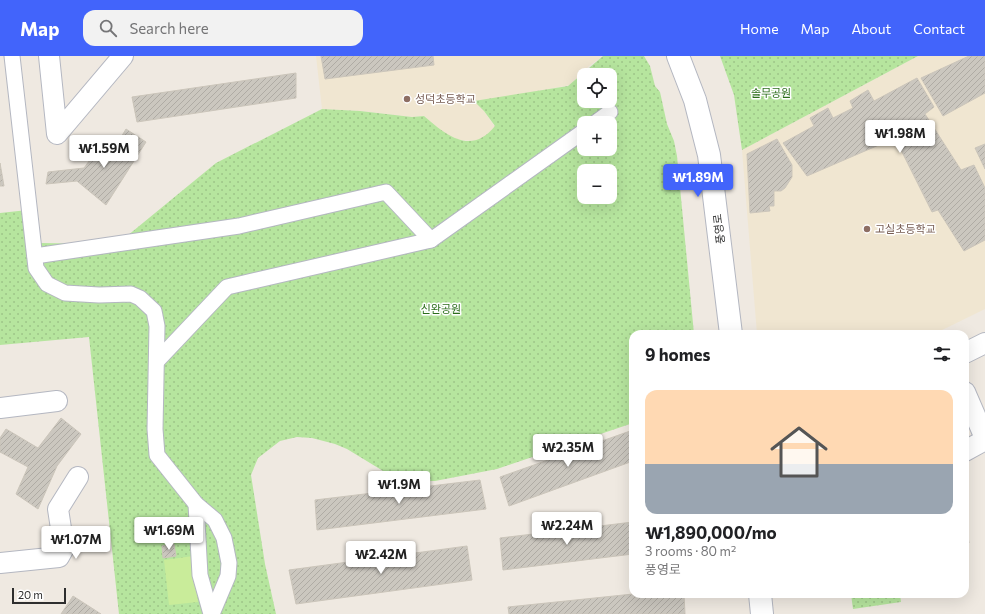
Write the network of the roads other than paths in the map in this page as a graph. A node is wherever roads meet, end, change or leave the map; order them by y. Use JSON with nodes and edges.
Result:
{"nodes":[{"id":1,"x":12,"y":56,"type":"edge"},
{"id":2,"x":49,"y":56,"type":"edge"},
{"id":3,"x":123,"y":56,"type":"edge"},
{"id":4,"x":678,"y":56,"type":"edge"},
{"id":5,"x":610,"y":112,"type":"dead end"},
{"id":6,"x":605,"y":116,"type":"edge"},
{"id":7,"x":577,"y":136,"type":"edge"},
{"id":8,"x":431,"y":240,"type":"junction"},
{"id":9,"x":35,"y":256,"type":"junction"},
{"id":10,"x":731,"y":330,"type":"edge"},
{"id":11,"x":985,"y":343,"type":"edge"},
{"id":12,"x":969,"y":351,"type":"edge"},
{"id":13,"x":157,"y":361,"type":"junction"},
{"id":14,"x":57,"y":401,"type":"dead end"},
{"id":15,"x":969,"y":401,"type":"edge"},
{"id":16,"x":0,"y":408,"type":"edge"},
{"id":17,"x":985,"y":439,"type":"edge"},
{"id":18,"x":969,"y":449,"type":"edge"},
{"id":19,"x":78,"y":477,"type":"dead end"},
{"id":20,"x":196,"y":504,"type":"junction"},
{"id":21,"x":0,"y":563,"type":"edge"},
{"id":22,"x":760,"y":598,"type":"edge"},
{"id":23,"x":211,"y":614,"type":"edge"},
{"id":24,"x":762,"y":614,"type":"edge"}],
"edges":[{"from":1,"to":9,"type":"street"},
{"from":2,"to":3,"type":"street"},
{"from":4,"to":10,"type":"main road","name":"풍영로"},
{"from":5,"to":6,"type":"street"},
{"from":7,"to":8,"type":"street"},
{"from":8,"to":9,"type":"street"},
{"from":8,"to":13,"type":"street"},
{"from":9,"to":13,"type":"street"},
{"from":11,"to":12,"type":"street"},
{"from":13,"to":20,"type":"street"},
{"from":14,"to":16,"type":"street"},
{"from":15,"to":17,"type":"street"},
{"from":17,"to":18,"type":"street"},
{"from":19,"to":21,"type":"street"},
{"from":20,"to":23,"type":"street"},
{"from":20,"to":23,"type":"street"},
{"from":22,"to":24,"type":"main road"}]}
